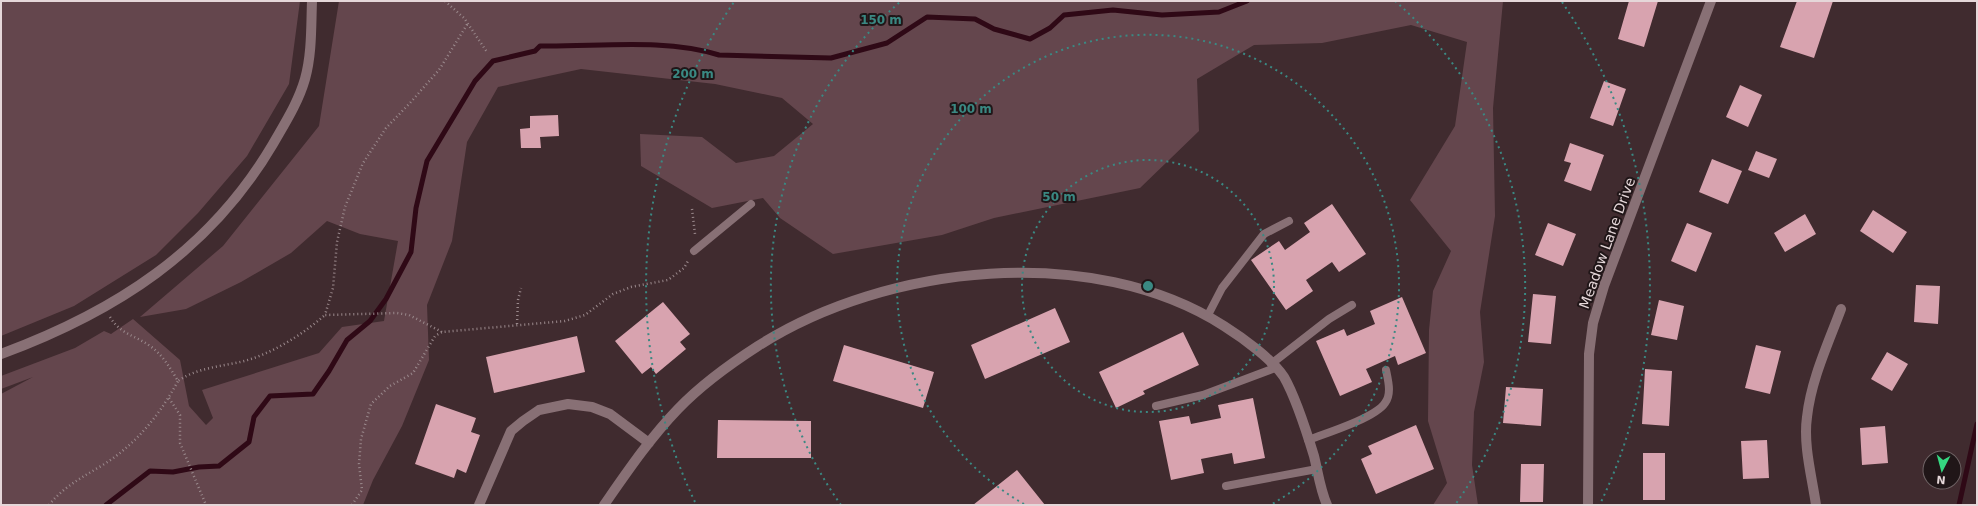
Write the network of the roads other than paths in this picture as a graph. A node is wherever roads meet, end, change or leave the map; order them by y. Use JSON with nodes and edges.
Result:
{"nodes":[{"id":1,"x":312,"y":1,"type":"edge"},
{"id":2,"x":1711,"y":1,"type":"edge"},
{"id":3,"x":751,"y":204,"type":"dead end"},
{"id":4,"x":1289,"y":221,"type":"dead end"},
{"id":5,"x":694,"y":251,"type":"road end"},
{"id":6,"x":1352,"y":305,"type":"dead end"},
{"id":7,"x":1841,"y":309,"type":"dead end"},
{"id":8,"x":1208,"y":315,"type":"junction"},
{"id":9,"x":1,"y":354,"type":"edge"},
{"id":10,"x":1273,"y":366,"type":"junction"},
{"id":11,"x":1386,"y":370,"type":"dead end"},
{"id":12,"x":1156,"y":406,"type":"dead end"},
{"id":13,"x":1308,"y":440,"type":"junction"},
{"id":14,"x":649,"y":442,"type":"junction"},
{"id":15,"x":1317,"y":470,"type":"junction"},
{"id":16,"x":1226,"y":486,"type":"dead end"},
{"id":17,"x":479,"y":505,"type":"edge"},
{"id":18,"x":604,"y":505,"type":"edge"},
{"id":19,"x":1327,"y":505,"type":"edge"},
{"id":20,"x":1588,"y":505,"type":"edge"},
{"id":21,"x":1816,"y":505,"type":"edge"}],
"edges":[{"from":1,"to":9,"type":"street"},
{"from":2,"to":20,"type":"street","name":"Meadow Lane Drive"},
{"from":3,"to":5,"type":"lane"},
{"from":4,"to":8,"type":"lane"},
{"from":6,"to":10,"type":"lane"},
{"from":7,"to":21,"type":"street"},
{"from":8,"to":10,"type":"street"},
{"from":8,"to":14,"type":"street"},
{"from":10,"to":12,"type":"lane"},
{"from":10,"to":13,"type":"street"},
{"from":11,"to":13,"type":"lane"},
{"from":13,"to":15,"type":"street"},
{"from":14,"to":17,"type":"street"},
{"from":14,"to":18,"type":"street"},
{"from":15,"to":16,"type":"lane"},
{"from":15,"to":19,"type":"street"}]}
